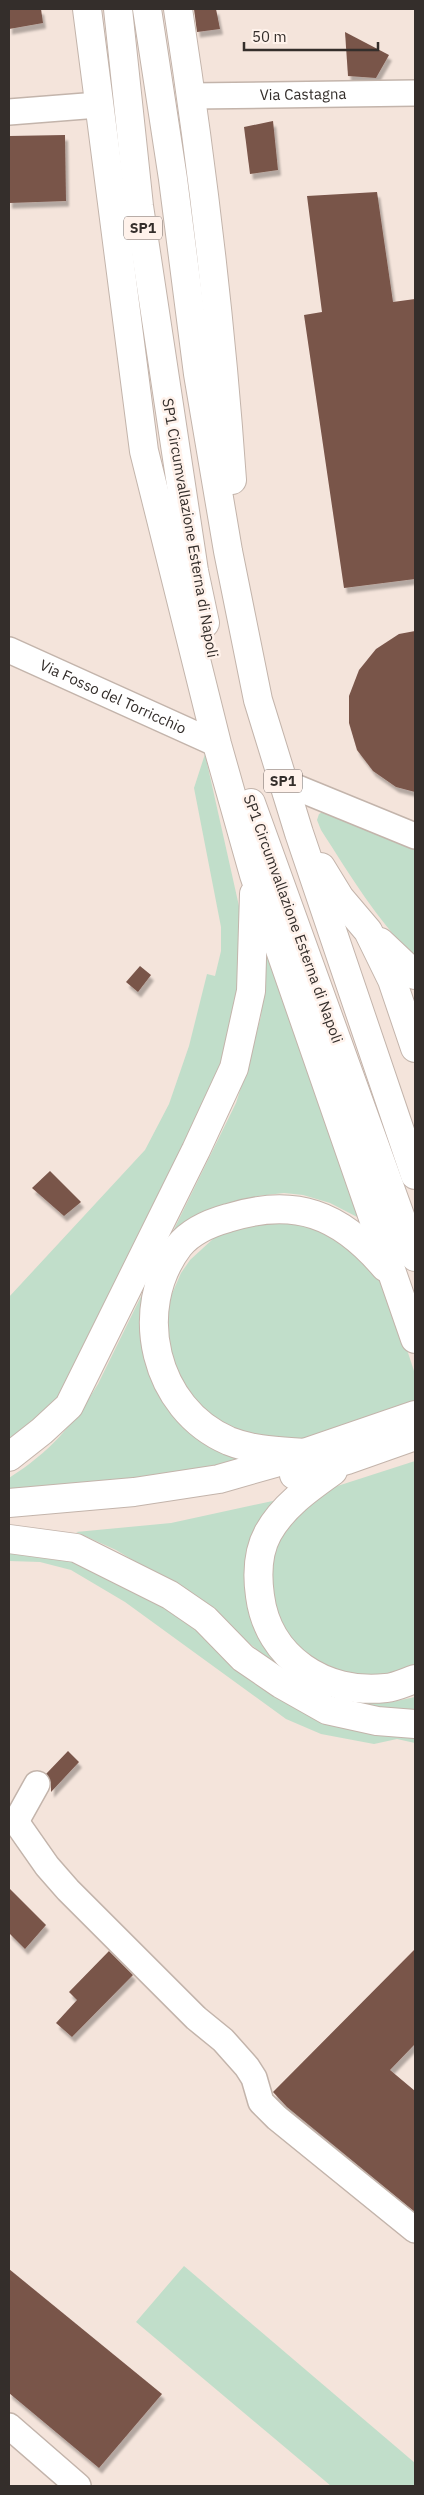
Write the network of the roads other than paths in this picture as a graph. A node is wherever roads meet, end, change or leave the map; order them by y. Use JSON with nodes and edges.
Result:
{"nodes":[{"id":1,"x":87,"y":9,"type":"edge"},
{"id":2,"x":118,"y":9,"type":"edge"},
{"id":3,"x":147,"y":9,"type":"edge"},
{"id":4,"x":178,"y":9,"type":"edge"},
{"id":5,"x":415,"y":93,"type":"edge"},
{"id":6,"x":191,"y":96,"type":"junction"},
{"id":7,"x":98,"y":105,"type":"junction"},
{"id":8,"x":9,"y":112,"type":"edge"},
{"id":9,"x":228,"y":552,"type":"junction"},
{"id":10,"x":9,"y":650,"type":"edge"},
{"id":11,"x":217,"y":744,"type":"junction"},
{"id":12,"x":283,"y":782,"type":"junction"},
{"id":13,"x":254,"y":813,"type":"junction"},
{"id":14,"x":299,"y":833,"type":"junction"},
{"id":15,"x":415,"y":836,"type":"edge"},
{"id":16,"x":254,"y":875,"type":"junction"},
{"id":17,"x":368,"y":931,"type":"junction"},
{"id":18,"x":415,"y":975,"type":"edge"},
{"id":19,"x":415,"y":1048,"type":"edge"},
{"id":20,"x":415,"y":1175,"type":"edge"},
{"id":21,"x":415,"y":1257,"type":"edge"},
{"id":22,"x":391,"y":1273,"type":"junction"},
{"id":23,"x":415,"y":1339,"type":"edge"},
{"id":24,"x":415,"y":1415,"type":"edge"},
{"id":25,"x":415,"y":1436,"type":"edge"},
{"id":26,"x":307,"y":1453,"type":"junction"},
{"id":27,"x":9,"y":1457,"type":"edge"},
{"id":28,"x":347,"y":1460,"type":"junction"},
{"id":29,"x":9,"y":1503,"type":"edge"},
{"id":30,"x":9,"y":1518,"type":"edge"},
{"id":31,"x":9,"y":1539,"type":"edge"},
{"id":32,"x":415,"y":1679,"type":"edge"},
{"id":33,"x":415,"y":1724,"type":"edge"},
{"id":34,"x":37,"y":1784,"type":"dead end"},
{"id":35,"x":415,"y":2230,"type":"edge"},
{"id":36,"x":9,"y":2426,"type":"edge"},
{"id":37,"x":78,"y":2486,"type":"edge"}],
"edges":[{"from":1,"to":7,"type":"highway"},
{"from":2,"to":13,"type":"highway","name":"SP1 Circumvallazione Esterna di Napoli","number":"SP1"},
{"from":3,"to":9,"type":"highway","name":"SP1 Circumvallazione Esterna di Napoli","number":"SP1"},
{"from":4,"to":6,"type":"highway"},
{"from":5,"to":6,"type":"street","name":"Via Castagna"},
{"from":6,"to":9,"type":"highway"},
{"from":7,"to":8,"type":"street"},
{"from":7,"to":11,"type":"highway"},
{"from":9,"to":12,"type":"highway","name":"SP1 Circumvallazione Esterna di Napoli","number":"SP1"},
{"from":10,"to":11,"type":"street","name":"Via Fosso del Torricchio"},
{"from":11,"to":16,"type":"highway"},
{"from":12,"to":14,"type":"highway","name":"SP1 Circumvallazione Esterna di Napoli","number":"SP1"},
{"from":12,"to":15,"type":"street"},
{"from":13,"to":16,"type":"highway"},
{"from":13,"to":21,"type":"highway","name":"SP1 Circumvallazione Esterna di Napoli","number":"SP1"},
{"from":14,"to":17,"type":"highway","number":"SP1"},
{"from":14,"to":20,"type":"highway","name":"SP1 Circumvallazione Esterna di Napoli","number":"SP1"},
{"from":16,"to":22,"type":"highway"},
{"from":16,"to":27,"type":"highway"},
{"from":17,"to":18,"type":"highway"},
{"from":17,"to":19,"type":"highway","number":"SP1"},
{"from":22,"to":23,"type":"highway"},
{"from":22,"to":26,"type":"highway"},
{"from":24,"to":26,"type":"highway"},
{"from":25,"to":28,"type":"highway"},
{"from":26,"to":29,"type":"highway"},
{"from":28,"to":30,"type":"highway"},
{"from":28,"to":32,"type":"highway"},
{"from":31,"to":33,"type":"highway"},
{"from":34,"to":35,"type":"street"},
{"from":36,"to":37,"type":"street"}]}
